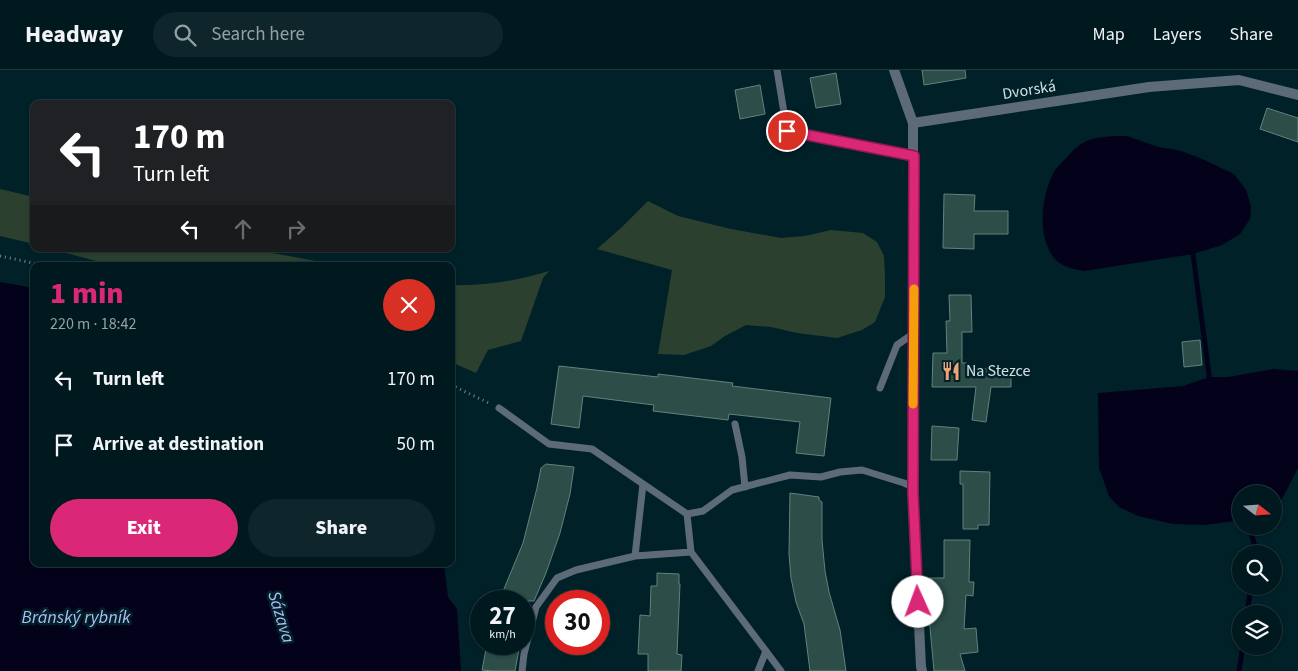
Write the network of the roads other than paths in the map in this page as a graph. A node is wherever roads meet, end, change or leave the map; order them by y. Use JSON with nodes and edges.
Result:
{"nodes":[{"id":1,"x":777,"y":70,"type":"edge"},
{"id":2,"x":894,"y":70,"type":"edge"},
{"id":3,"x":1298,"y":95,"type":"edge"},
{"id":4,"x":912,"y":123,"type":"junction"},
{"id":5,"x":914,"y":156,"type":"junction"},
{"id":6,"x":914,"y":334,"type":"junction"},
{"id":7,"x":880,"y":388,"type":"dead end"},
{"id":8,"x":499,"y":408,"type":"road end"},
{"id":9,"x":736,"y":424,"type":"dead end"},
{"id":10,"x":643,"y":484,"type":"junction"},
{"id":11,"x":745,"y":487,"type":"junction"},
{"id":12,"x":913,"y":487,"type":"junction"},
{"id":13,"x":687,"y":514,"type":"junction"},
{"id":14,"x":691,"y":552,"type":"junction"},
{"id":15,"x":635,"y":556,"type":"junction"},
{"id":16,"x":766,"y":651,"type":"junction"},
{"id":17,"x":522,"y":671,"type":"edge"},
{"id":18,"x":758,"y":671,"type":"edge"},
{"id":19,"x":781,"y":671,"type":"edge"},
{"id":20,"x":922,"y":671,"type":"edge"}],
"edges":[{"from":1,"to":5,"type":"lane"},
{"from":2,"to":4,"type":"street"},
{"from":3,"to":4,"type":"street","name":"Dvorská"},
{"from":4,"to":5,"type":"street"},
{"from":5,"to":6,"type":"street"},
{"from":6,"to":7,"type":"lane"},
{"from":6,"to":12,"type":"street"},
{"from":8,"to":10,"type":"lane"},
{"from":9,"to":11,"type":"lane"},
{"from":10,"to":13,"type":"lane"},
{"from":10,"to":15,"type":"lane"},
{"from":11,"to":12,"type":"lane"},
{"from":11,"to":13,"type":"lane"},
{"from":12,"to":20,"type":"street"},
{"from":13,"to":14,"type":"lane"},
{"from":14,"to":15,"type":"lane"},
{"from":14,"to":16,"type":"lane"},
{"from":15,"to":17,"type":"lane"},
{"from":16,"to":18,"type":"lane"},
{"from":16,"to":19,"type":"lane"}]}
